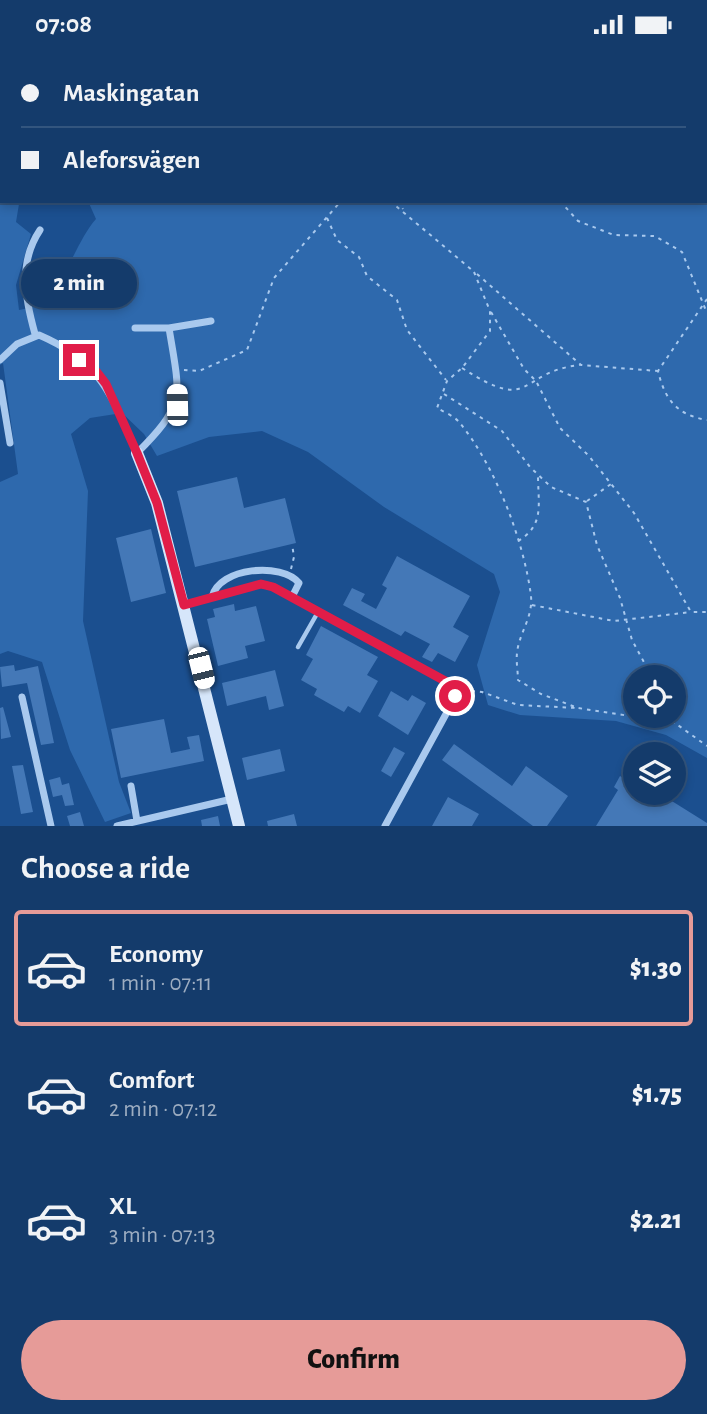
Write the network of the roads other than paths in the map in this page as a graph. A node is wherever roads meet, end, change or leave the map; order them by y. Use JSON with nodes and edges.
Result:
{"nodes":[{"id":1,"x":40,"y":230,"type":"dead end"},
{"id":2,"x":211,"y":321,"type":"dead end"},
{"id":3,"x":135,"y":328,"type":"dead end"},
{"id":4,"x":169,"y":328,"type":"junction"},
{"id":5,"x":34,"y":334,"type":"junction"},
{"id":6,"x":0,"y":360,"type":"edge"},
{"id":7,"x":0,"y":383,"type":"edge"},
{"id":8,"x":10,"y":443,"type":"dead end"},
{"id":9,"x":137,"y":453,"type":"junction"},
{"id":10,"x":212,"y":597,"type":"junction"},
{"id":11,"x":292,"y":597,"type":"junction"},
{"id":12,"x":184,"y":605,"type":"junction"},
{"id":13,"x":318,"y":612,"type":"junction"},
{"id":14,"x":298,"y":647,"type":"dead end"},
{"id":15,"x":22,"y":697,"type":"dead end"},
{"id":16,"x":131,"y":786,"type":"dead end"},
{"id":17,"x":232,"y":799,"type":"junction"},
{"id":18,"x":134,"y":823,"type":"edge"},
{"id":19,"x":51,"y":826,"type":"edge"},
{"id":20,"x":117,"y":826,"type":"edge"},
{"id":21,"x":239,"y":826,"type":"edge"},
{"id":22,"x":385,"y":826,"type":"edge"}],
"edges":[{"from":1,"to":5,"type":"street"},
{"from":2,"to":4,"type":"street"},
{"from":3,"to":4,"type":"street"},
{"from":4,"to":9,"type":"street"},
{"from":5,"to":6,"type":"street"},
{"from":5,"to":9,"type":"street"},
{"from":7,"to":8,"type":"street"},
{"from":9,"to":12,"type":"street"},
{"from":10,"to":11,"type":"street"},
{"from":10,"to":11,"type":"street"},
{"from":10,"to":12,"type":"street"},
{"from":11,"to":13,"type":"street"},
{"from":12,"to":17,"type":"street"},
{"from":13,"to":14,"type":"lane"},
{"from":13,"to":22,"type":"street"},
{"from":15,"to":19,"type":"street"},
{"from":16,"to":18,"type":"street"},
{"from":17,"to":18,"type":"street"},
{"from":17,"to":21,"type":"street"},
{"from":18,"to":20,"type":"street"}]}
